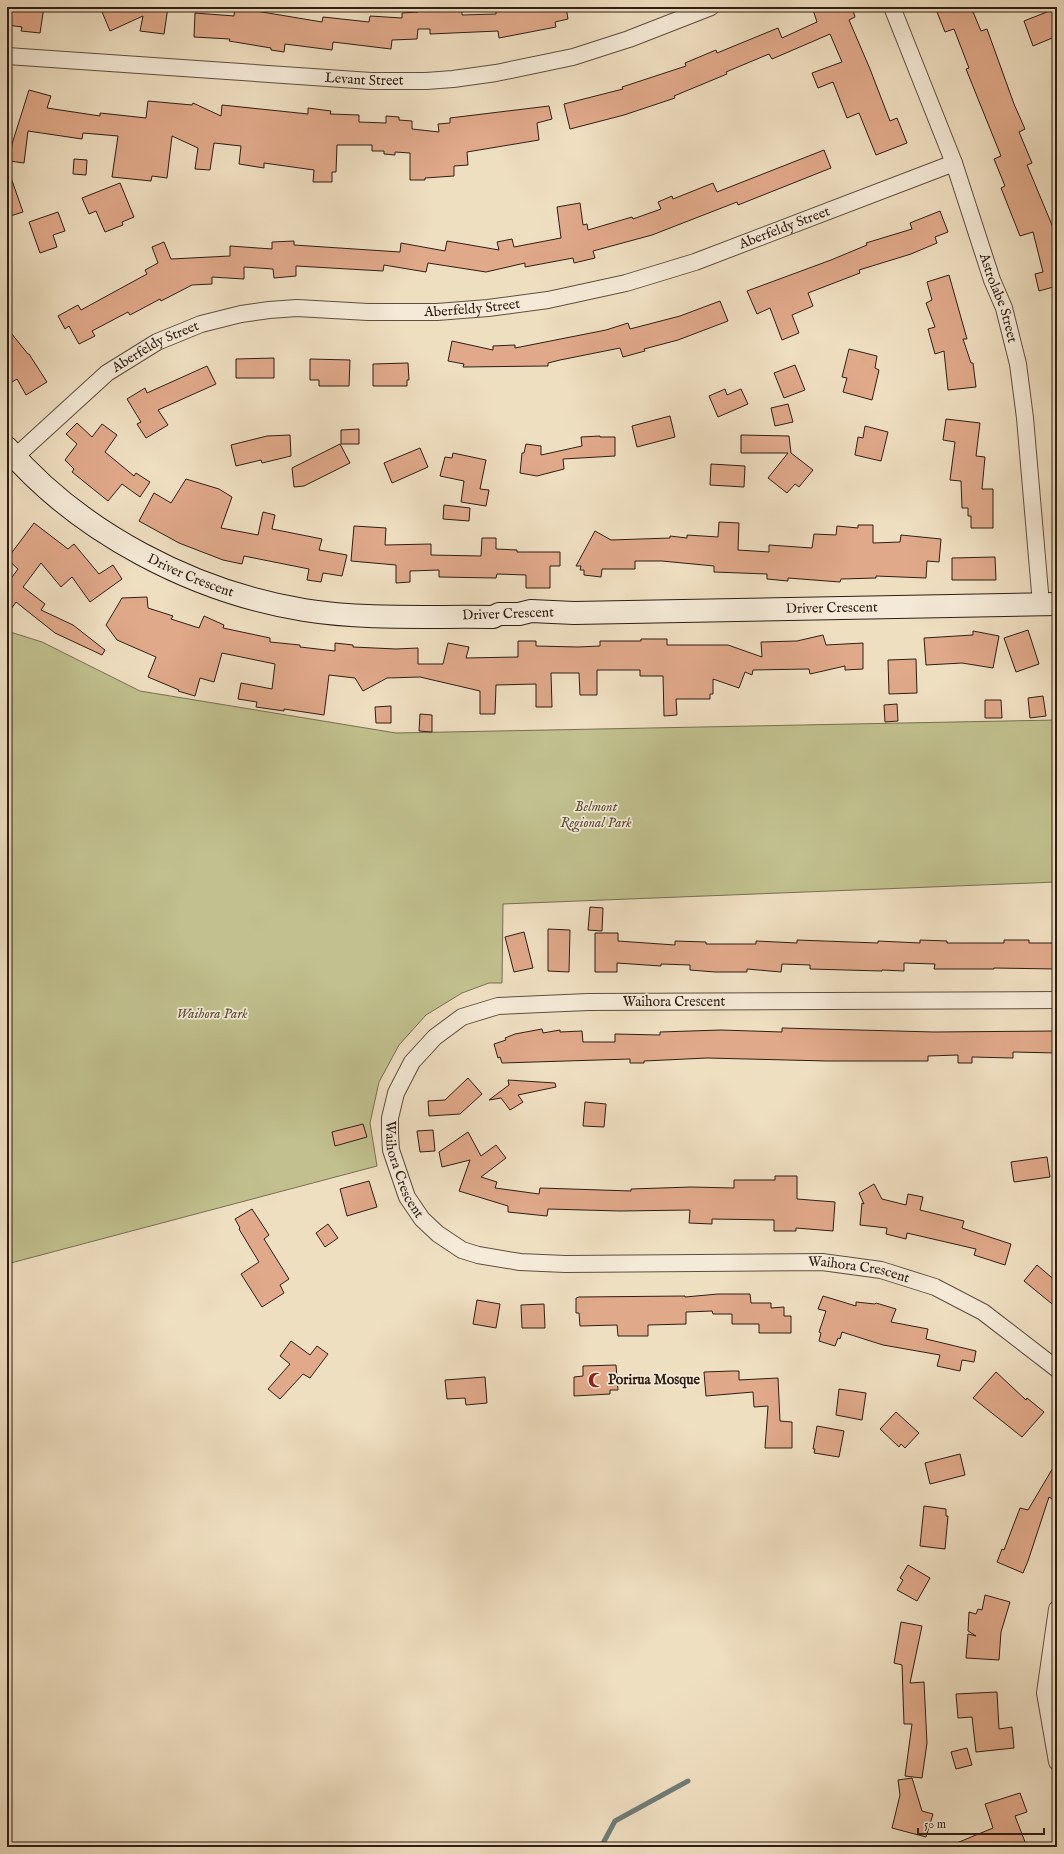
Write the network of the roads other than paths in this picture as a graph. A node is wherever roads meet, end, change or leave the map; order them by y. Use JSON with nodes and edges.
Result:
{"nodes":[{"id":1,"x":711,"y":7,"type":"edge"},
{"id":2,"x":892,"y":7,"type":"edge"},
{"id":3,"x":7,"y":56,"type":"edge"},
{"id":4,"x":954,"y":164,"type":"junction"},
{"id":5,"x":11,"y":453,"type":"edge"},
{"id":6,"x":1049,"y":604,"type":"edge"},
{"id":7,"x":1057,"y":1000,"type":"edge"},
{"id":8,"x":1057,"y":1369,"type":"edge"},
{"id":9,"x":1057,"y":1609,"type":"edge"},
{"id":10,"x":1057,"y":1762,"type":"edge"}],
"edges":[{"from":1,"to":3,"type":"street","name":"Levant Street"},
{"from":2,"to":4,"type":"street","name":"Astrolabe Street"},
{"from":4,"to":5,"type":"street","name":"Aberfeldy Street"},
{"from":4,"to":6,"type":"street","name":"Astrolabe Street"},
{"from":5,"to":6,"type":"street","name":"Driver Crescent"},
{"from":7,"to":8,"type":"street","name":"Waihora Crescent"},
{"from":9,"to":10,"type":"street"}]}
